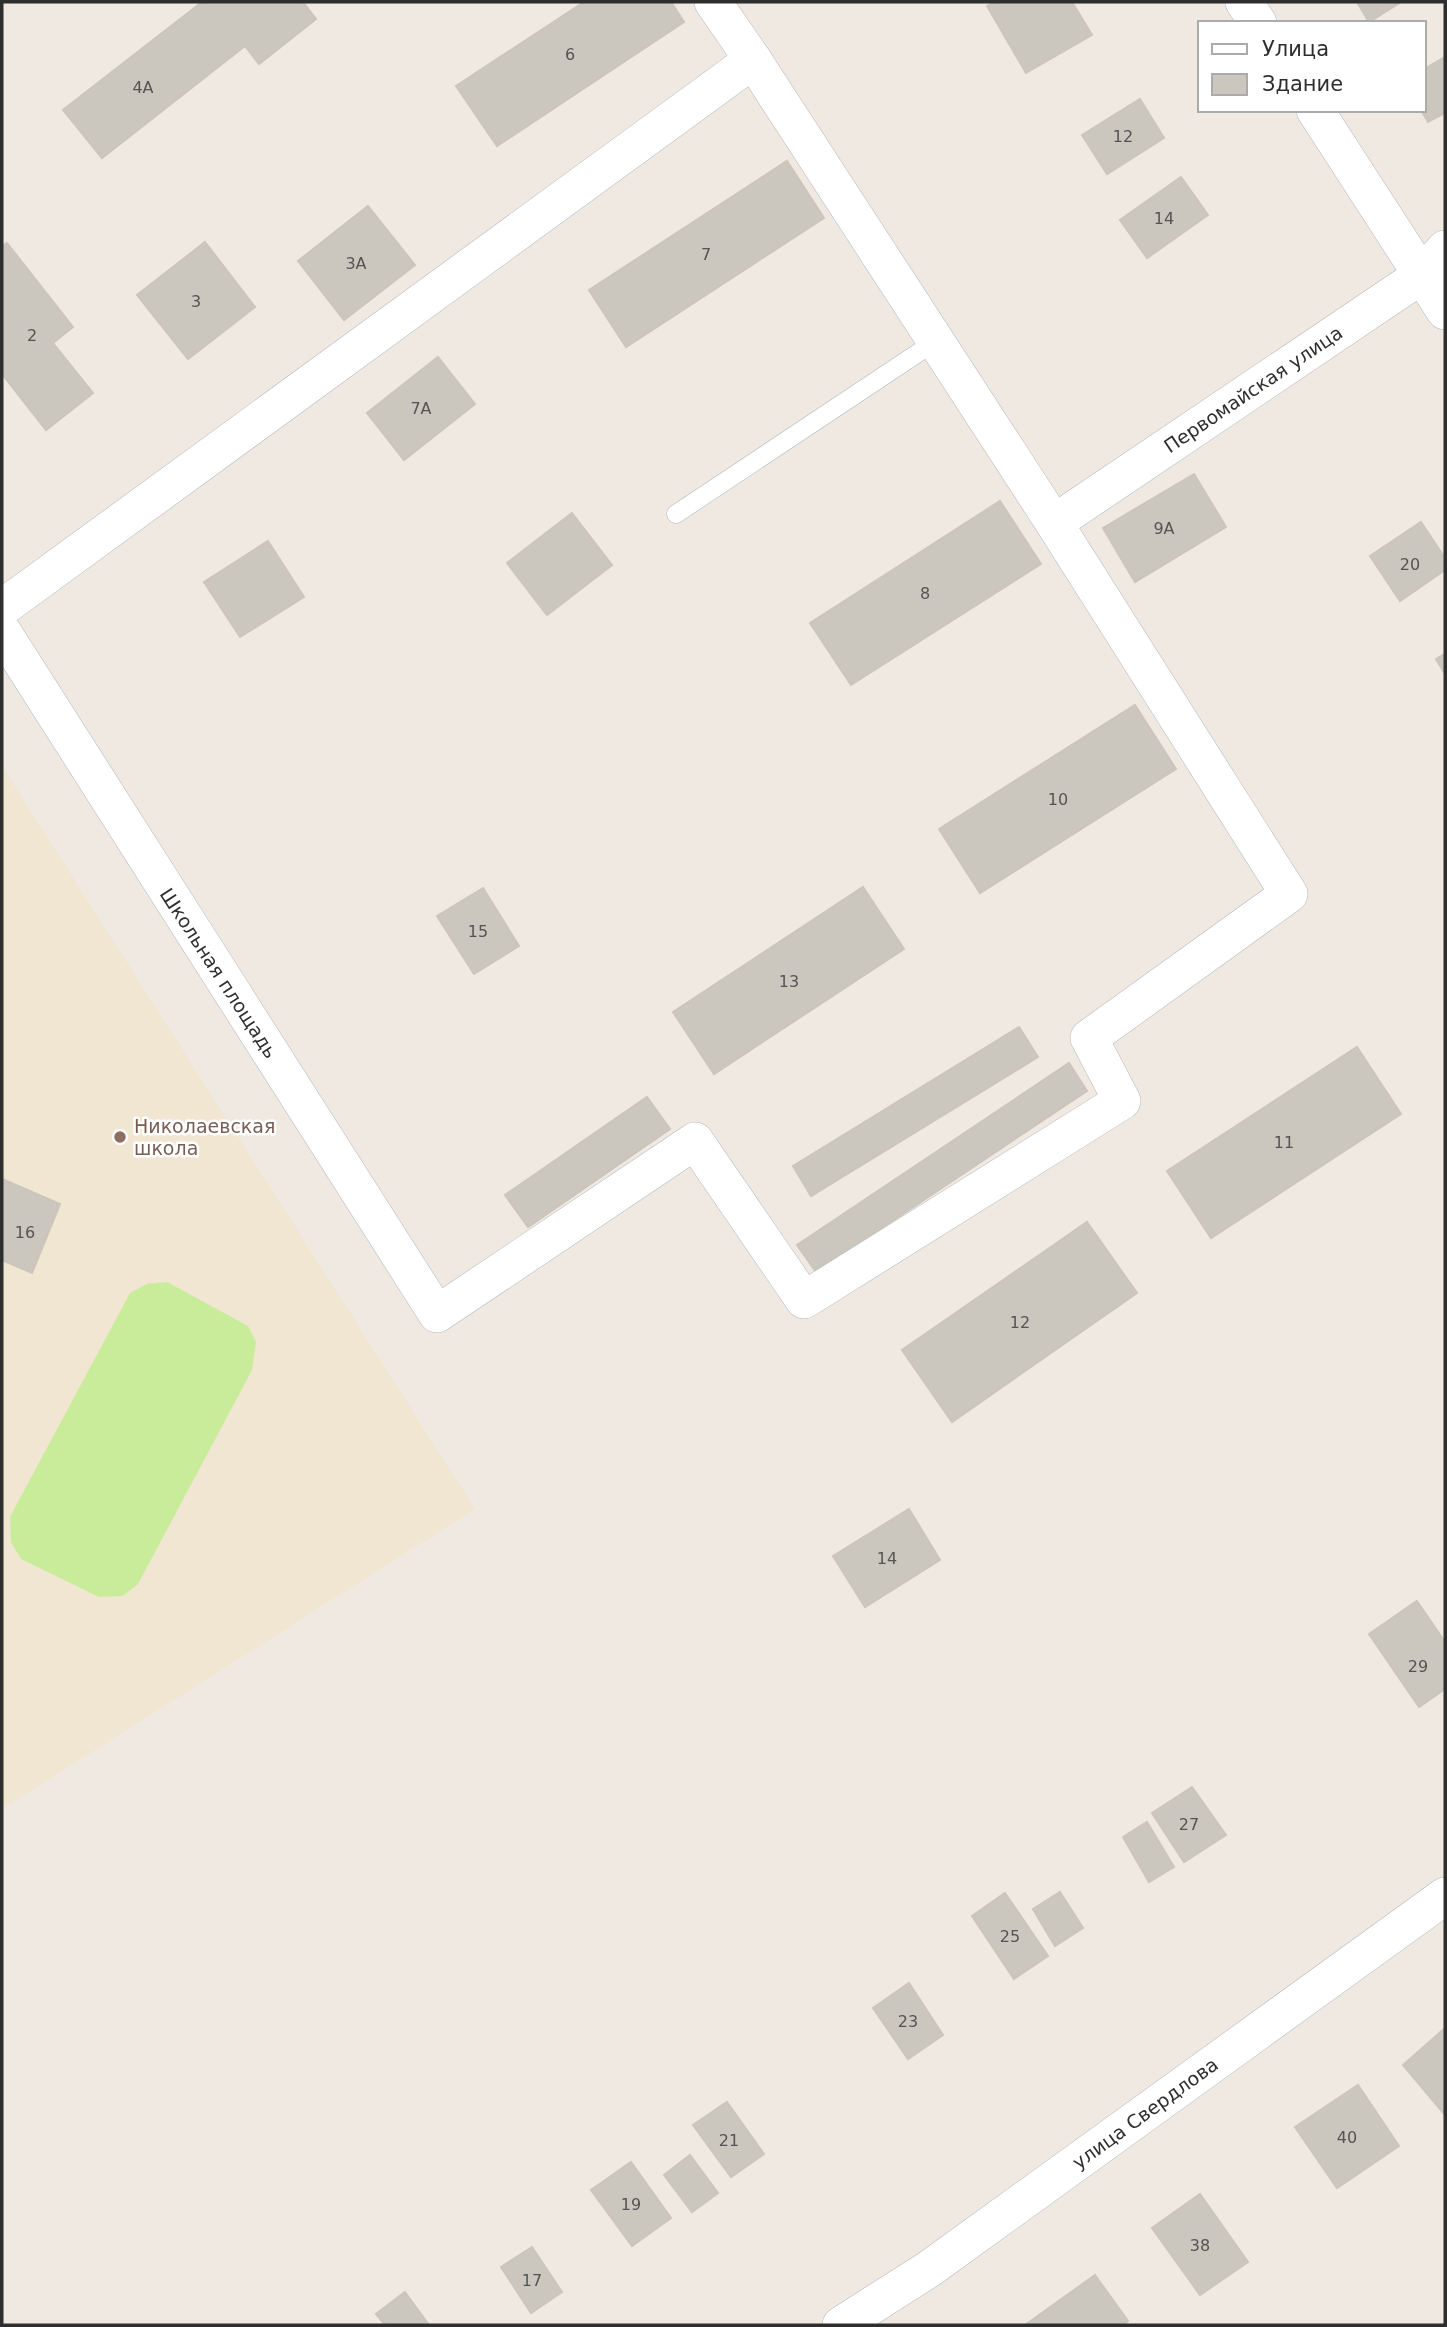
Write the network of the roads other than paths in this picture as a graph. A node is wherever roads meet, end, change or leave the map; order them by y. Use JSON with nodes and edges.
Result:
{"nodes":[{"id":1,"x":713,"y":2,"type":"edge"},
{"id":2,"x":1244,"y":2,"type":"edge"},
{"id":3,"x":1257,"y":21,"type":"edge"},
{"id":4,"x":753,"y":60,"type":"junction"},
{"id":5,"x":1317,"y":112,"type":"edge"},
{"id":6,"x":1434,"y":262,"type":"edge"},
{"id":7,"x":1445,"y":310,"type":"edge"},
{"id":8,"x":936,"y":341,"type":"junction"},
{"id":9,"x":676,"y":514,"type":"dead end"},
{"id":10,"x":1054,"y":523,"type":"junction"},
{"id":11,"x":2,"y":608,"type":"edge"},
{"id":12,"x":2,"y":631,"type":"edge"},
{"id":13,"x":1445,"y":1896,"type":"edge"},
{"id":14,"x":841,"y":2325,"type":"edge"}],
"edges":[{"from":1,"to":4,"type":"street"},
{"from":2,"to":3,"type":"street"},
{"from":4,"to":8,"type":"street"},
{"from":4,"to":11,"type":"street"},
{"from":5,"to":6,"type":"street"},
{"from":6,"to":7,"type":"street"},
{"from":6,"to":10,"type":"street","name":"Первомайская улица"},
{"from":8,"to":9,"type":"lane"},
{"from":8,"to":10,"type":"street"},
{"from":10,"to":12,"type":"street","name":"Школьная площадь"},
{"from":13,"to":14,"type":"street","name":"улица Свердлова"}]}
